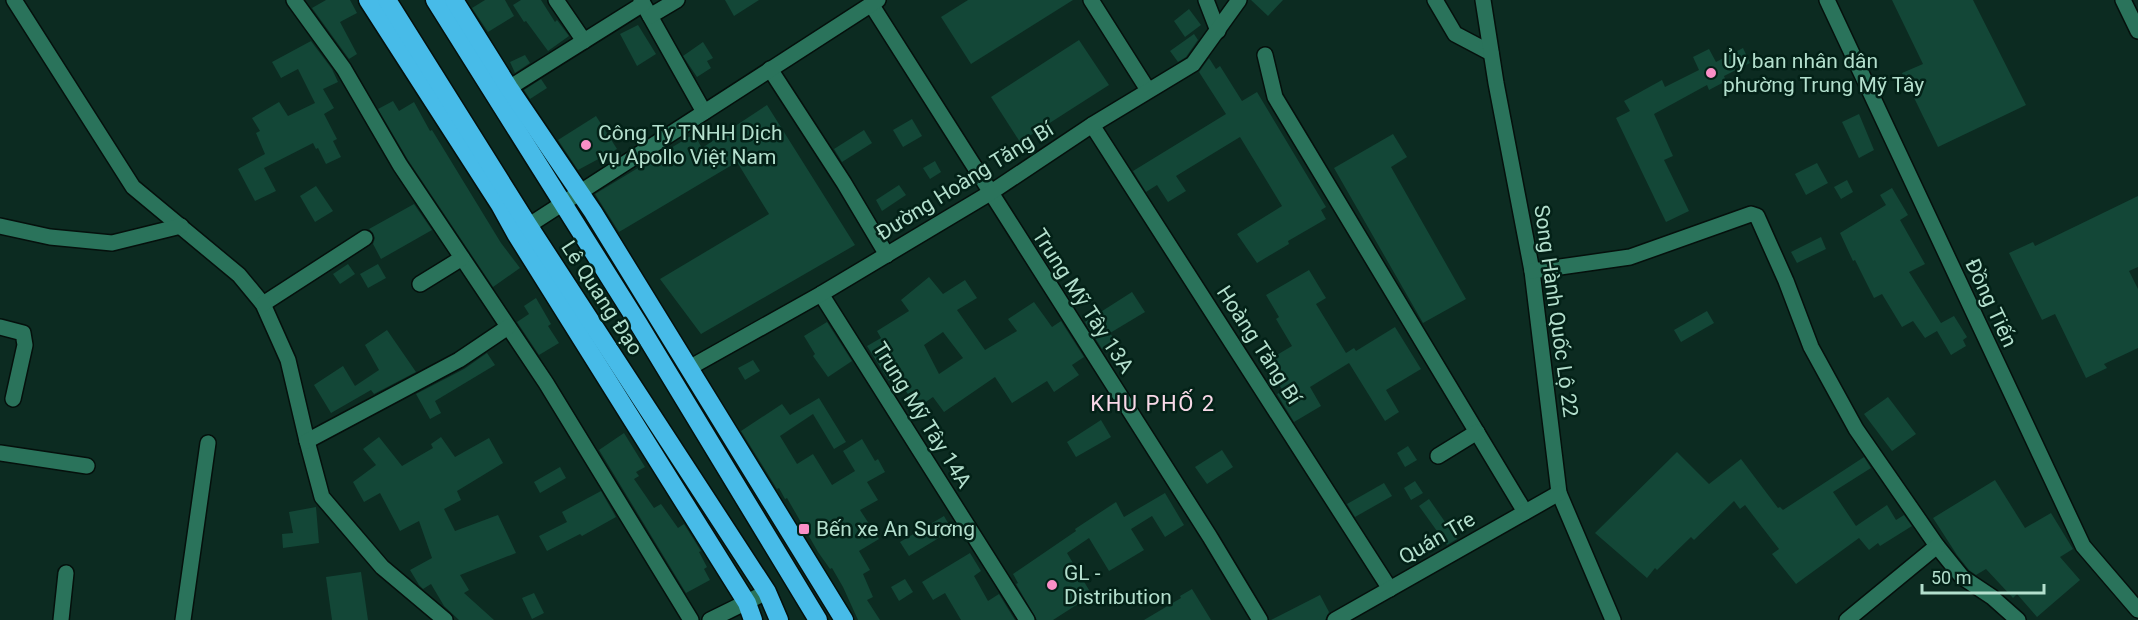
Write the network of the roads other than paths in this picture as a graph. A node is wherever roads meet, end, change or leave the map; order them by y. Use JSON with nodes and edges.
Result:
{"nodes":[{"id":1,"x":14,"y":0,"type":"edge"},
{"id":2,"x":294,"y":0,"type":"edge"},
{"id":3,"x":368,"y":0,"type":"edge"},
{"id":4,"x":387,"y":0,"type":"edge"},
{"id":5,"x":435,"y":0,"type":"edge"},
{"id":6,"x":454,"y":0,"type":"edge"},
{"id":7,"x":556,"y":0,"type":"edge"},
{"id":8,"x":677,"y":0,"type":"edge"},
{"id":9,"x":1091,"y":0,"type":"edge"},
{"id":10,"x":1206,"y":0,"type":"edge"},
{"id":11,"x":1239,"y":0,"type":"edge"},
{"id":12,"x":1435,"y":0,"type":"edge"},
{"id":13,"x":1483,"y":0,"type":"edge"},
{"id":14,"x":1827,"y":0,"type":"edge"},
{"id":15,"x":2123,"y":0,"type":"edge"},
{"id":16,"x":876,"y":1,"type":"edge"},
{"id":17,"x":645,"y":7,"type":"edge"},
{"id":18,"x":1218,"y":31,"type":"junction"},
{"id":19,"x":2138,"y":31,"type":"edge"},
{"id":20,"x":584,"y":41,"type":"junction"},
{"id":21,"x":1491,"y":53,"type":"junction"},
{"id":22,"x":1265,"y":55,"type":"dead end"},
{"id":23,"x":770,"y":69,"type":"junction"},
{"id":24,"x":509,"y":88,"type":"junction"},
{"id":25,"x":1148,"y":90,"type":"junction"},
{"id":26,"x":704,"y":112,"type":"junction"},
{"id":27,"x":1092,"y":125,"type":"junction"},
{"id":28,"x":579,"y":192,"type":"junction"},
{"id":29,"x":990,"y":193,"type":"junction"},
{"id":30,"x":562,"y":204,"type":"junction"},
{"id":31,"x":0,"y":226,"type":"edge"},
{"id":32,"x":181,"y":226,"type":"junction"},
{"id":33,"x":522,"y":230,"type":"junction"},
{"id":34,"x":365,"y":238,"type":"dead end"},
{"id":35,"x":887,"y":255,"type":"junction"},
{"id":36,"x":462,"y":258,"type":"junction"},
{"id":37,"x":1532,"y":271,"type":"junction"},
{"id":38,"x":420,"y":284,"type":"dead end"},
{"id":39,"x":821,"y":294,"type":"junction"},
{"id":40,"x":263,"y":304,"type":"junction"},
{"id":41,"x":654,"y":312,"type":"junction"},
{"id":42,"x":638,"y":323,"type":"junction"},
{"id":43,"x":0,"y":327,"type":"edge"},
{"id":44,"x":508,"y":327,"type":"junction"},
{"id":45,"x":689,"y":368,"type":"junction"},
{"id":46,"x":14,"y":399,"type":"dead end"},
{"id":47,"x":1477,"y":432,"type":"junction"},
{"id":48,"x":307,"y":441,"type":"junction"},
{"id":49,"x":208,"y":443,"type":"dead end"},
{"id":50,"x":0,"y":453,"type":"edge"},
{"id":51,"x":1438,"y":456,"type":"dead end"},
{"id":52,"x":87,"y":466,"type":"dead end"},
{"id":53,"x":1559,"y":493,"type":"junction"},
{"id":54,"x":1525,"y":512,"type":"junction"},
{"id":55,"x":1937,"y":546,"type":"junction"},
{"id":56,"x":66,"y":573,"type":"dead end"},
{"id":57,"x":1390,"y":589,"type":"junction"},
{"id":58,"x":767,"y":592,"type":"junction"},
{"id":59,"x":2138,"y":610,"type":"edge"},
{"id":60,"x":750,"y":612,"type":"edge"},
{"id":61,"x":61,"y":620,"type":"edge"},
{"id":62,"x":183,"y":620,"type":"edge"},
{"id":63,"x":445,"y":620,"type":"edge"},
{"id":64,"x":691,"y":620,"type":"edge"},
{"id":65,"x":711,"y":620,"type":"edge"},
{"id":66,"x":779,"y":620,"type":"edge"},
{"id":67,"x":818,"y":620,"type":"edge"},
{"id":68,"x":844,"y":620,"type":"edge"},
{"id":69,"x":1027,"y":620,"type":"edge"},
{"id":70,"x":1260,"y":620,"type":"edge"},
{"id":71,"x":1335,"y":620,"type":"edge"},
{"id":72,"x":1613,"y":620,"type":"edge"},
{"id":73,"x":1847,"y":620,"type":"edge"},
{"id":74,"x":2018,"y":620,"type":"edge"}],
"edges":[{"from":1,"to":32,"type":"street"},
{"from":2,"to":36,"type":"street"},
{"from":3,"to":33,"type":"highway","name":"Lê Quang Đạo"},
{"from":4,"to":33,"type":"highway","name":"Lê Quang Đạo"},
{"from":5,"to":30,"type":"highway","name":"Lê Quang Đạo"},
{"from":6,"to":24,"type":"highway","name":"Lê Quang Đạo"},
{"from":7,"to":20,"type":"street"},
{"from":8,"to":17,"type":"street"},
{"from":9,"to":25,"type":"street"},
{"from":10,"to":18,"type":"street"},
{"from":11,"to":18,"type":"street","name":"Đường Hoàng Tăng Bí"},
{"from":12,"to":21,"type":"street"},
{"from":13,"to":21,"type":"street","name":"Song Hành Quốc Lộ 22"},
{"from":14,"to":59,"type":"street","name":"Đồng Tiến"},
{"from":15,"to":19,"type":"street"},
{"from":16,"to":23,"type":"street"},
{"from":16,"to":29,"type":"street","name":"Trung Mỹ Tây 13A"},
{"from":17,"to":20,"type":"street"},
{"from":17,"to":26,"type":"street"},
{"from":18,"to":25,"type":"street","name":"Đường Hoàng Tăng Bí"},
{"from":20,"to":24,"type":"street"},
{"from":21,"to":37,"type":"street","name":"Song Hành Quốc Lộ 22"},
{"from":22,"to":47,"type":"street"},
{"from":23,"to":26,"type":"street"},
{"from":23,"to":35,"type":"street"},
{"from":24,"to":28,"type":"highway","name":"Lê Quang Đạo"},
{"from":25,"to":27,"type":"street","name":"Đường Hoàng Tăng Bí"},
{"from":26,"to":28,"type":"street"},
{"from":27,"to":29,"type":"street","name":"Đường Hoàng Tăng Bí"},
{"from":27,"to":57,"type":"street","name":"Hoàng Tăng Bí"},
{"from":28,"to":30,"type":"street"},
{"from":28,"to":41,"type":"highway","name":"Lê Quang Đạo"},
{"from":29,"to":35,"type":"street","name":"Đường Hoàng Tăng Bí"},
{"from":29,"to":70,"type":"street","name":"Trung Mỹ Tây 13A"},
{"from":30,"to":33,"type":"street"},
{"from":30,"to":42,"type":"highway","name":"Lê Quang Đạo"},
{"from":31,"to":32,"type":"street"},
{"from":32,"to":40,"type":"street"},
{"from":33,"to":58,"type":"highway","name":"Lê Quang Đạo"},
{"from":33,"to":60,"type":"highway","name":"Lê Quang Đạo"},
{"from":34,"to":40,"type":"street"},
{"from":35,"to":39,"type":"street","name":"Đường Hoàng Tăng Bí"},
{"from":36,"to":38,"type":"street"},
{"from":36,"to":44,"type":"street"},
{"from":37,"to":53,"type":"street","name":"Song Hành Quốc Lộ 22"},
{"from":37,"to":55,"type":"street"},
{"from":39,"to":45,"type":"street","name":"Đường Hoàng Tăng Bí"},
{"from":39,"to":69,"type":"street","name":"Trung Mỹ Tây 14A"},
{"from":40,"to":48,"type":"street"},
{"from":41,"to":42,"type":"highway"},
{"from":41,"to":45,"type":"highway","name":"Lê Quang Đạo"},
{"from":42,"to":67,"type":"highway","name":"Lê Quang Đạo"},
{"from":43,"to":46,"type":"street"},
{"from":44,"to":48,"type":"street"},
{"from":44,"to":64,"type":"street"},
{"from":45,"to":68,"type":"highway","name":"Lê Quang Đạo"},
{"from":47,"to":51,"type":"street"},
{"from":47,"to":54,"type":"street"},
{"from":48,"to":63,"type":"street"},
{"from":49,"to":62,"type":"street"},
{"from":50,"to":52,"type":"street"},
{"from":53,"to":54,"type":"street","name":"Quán Tre"},
{"from":53,"to":72,"type":"street","name":"Song Hành Quốc Lộ 22"},
{"from":54,"to":57,"type":"street","name":"Quán Tre"},
{"from":55,"to":73,"type":"street"},
{"from":55,"to":74,"type":"street"},
{"from":56,"to":61,"type":"street"},
{"from":57,"to":71,"type":"street","name":"Quán Tre"},
{"from":58,"to":60,"type":"street"},
{"from":58,"to":66,"type":"highway","name":"Lê Quang Đạo"},
{"from":60,"to":65,"type":"street"}]}
